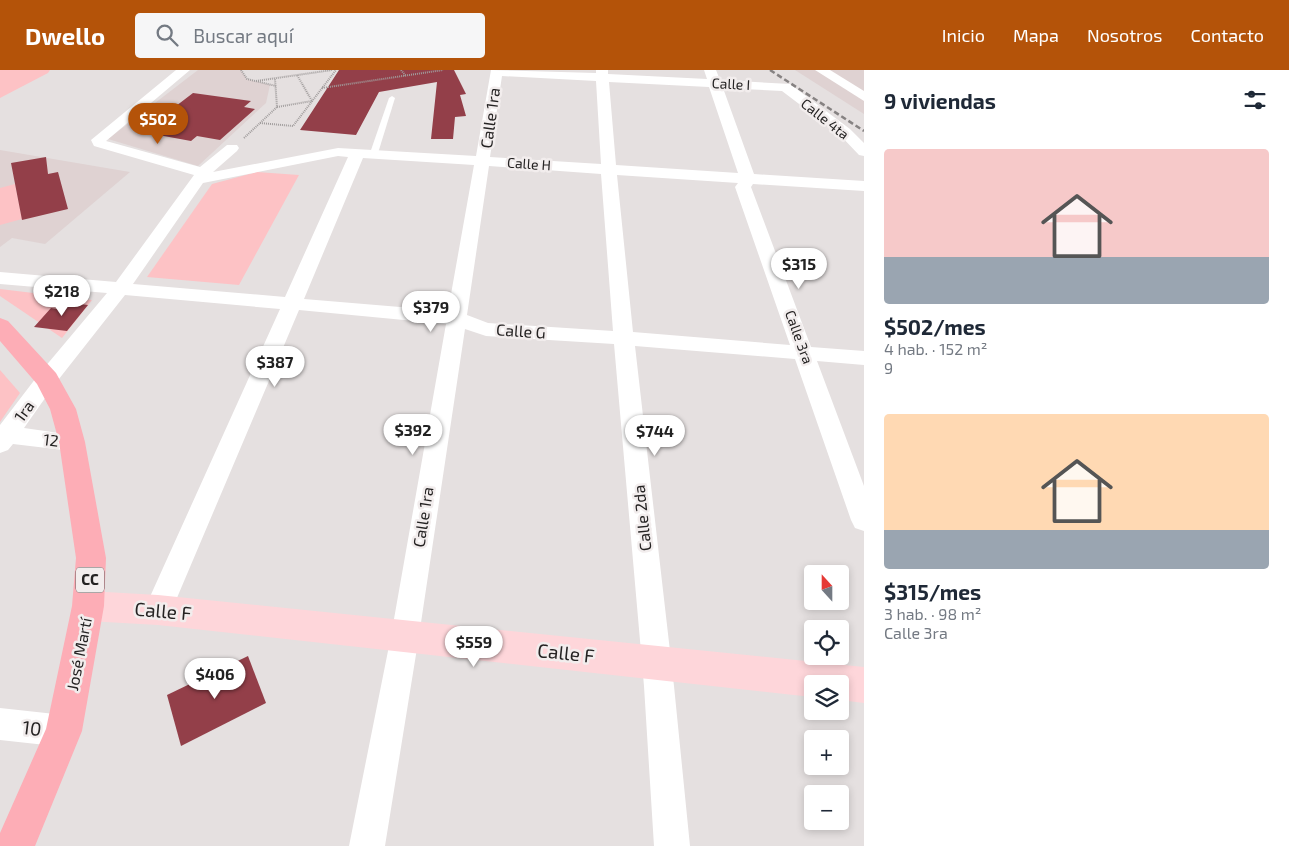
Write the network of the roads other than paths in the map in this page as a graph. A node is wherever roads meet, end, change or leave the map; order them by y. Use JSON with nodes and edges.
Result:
{"nodes":[{"id":1,"x":184,"y":70,"type":"edge"},
{"id":2,"x":821,"y":70,"type":"edge"},
{"id":3,"x":496,"y":71,"type":"edge"},
{"id":4,"x":603,"y":74,"type":"edge"},
{"id":5,"x":712,"y":77,"type":"edge"},
{"id":6,"x":785,"y":87,"type":"joint"},
{"id":7,"x":864,"y":97,"type":"edge"},
{"id":8,"x":392,"y":98,"type":"dead end"},
{"id":9,"x":232,"y":148,"type":"road end"},
{"id":10,"x":864,"y":152,"type":"edge"},
{"id":11,"x":366,"y":153,"type":"junction"},
{"id":12,"x":483,"y":160,"type":"junction"},
{"id":13,"x":608,"y":169,"type":"junction"},
{"id":14,"x":200,"y":177,"type":"junction"},
{"id":15,"x":748,"y":180,"type":"junction"},
{"id":16,"x":864,"y":186,"type":"edge"},
{"id":17,"x":0,"y":278,"type":"edge"},
{"id":18,"x":121,"y":288,"type":"junction"},
{"id":19,"x":292,"y":304,"type":"junction"},
{"id":20,"x":455,"y":318,"type":"junction"},
{"id":21,"x":0,"y":326,"type":"edge"},
{"id":22,"x":623,"y":338,"type":"junction"},
{"id":23,"x":805,"y":353,"type":"junction"},
{"id":24,"x":864,"y":358,"type":"edge"},
{"id":25,"x":47,"y":379,"type":"junction"},
{"id":26,"x":2,"y":437,"type":"edge"},
{"id":27,"x":72,"y":442,"type":"junction"},
{"id":28,"x":864,"y":520,"type":"edge"},
{"id":29,"x":88,"y":606,"type":"junction"},
{"id":30,"x":158,"y":610,"type":"junction"},
{"id":31,"x":405,"y":636,"type":"junction"},
{"id":32,"x":657,"y":662,"type":"junction"},
{"id":33,"x":864,"y":685,"type":"edge"},
{"id":34,"x":0,"y":724,"type":"edge"},
{"id":35,"x":64,"y":732,"type":"junction"},
{"id":36,"x":14,"y":846,"type":"edge"},
{"id":37,"x":367,"y":846,"type":"edge"},
{"id":38,"x":672,"y":846,"type":"edge"}],
"edges":[{"from":1,"to":14,"type":"street"},
{"from":2,"to":7,"type":"street"},
{"from":3,"to":4,"type":"street","name":"Calle I"},
{"from":3,"to":12,"type":"street","name":"Calle 1ra"},
{"from":4,"to":5,"type":"street","name":"Calle I"},
{"from":4,"to":13,"type":"street","name":"Calle 2da"},
{"from":5,"to":6,"type":"street","name":"Calle I"},
{"from":5,"to":15,"type":"street","name":"Calle 3ra"},
{"from":6,"to":10,"type":"street","name":"Calle 4ta"},
{"from":8,"to":11,"type":"lane"},
{"from":9,"to":14,"type":"street","name":"1ra"},
{"from":11,"to":12,"type":"street","name":"Calle H"},
{"from":11,"to":14,"type":"street","name":"Calle H"},
{"from":11,"to":19,"type":"street"},
{"from":12,"to":13,"type":"street","name":"Calle H"},
{"from":12,"to":20,"type":"street","name":"Calle 1ra"},
{"from":13,"to":15,"type":"street","name":"Calle H"},
{"from":13,"to":22,"type":"street","name":"Calle 2da"},
{"from":14,"to":18,"type":"street","name":"1ra"},
{"from":15,"to":16,"type":"street","name":"Calle H"},
{"from":15,"to":23,"type":"street","name":"Calle 3ra"},
{"from":17,"to":18,"type":"street","name":"Calle G"},
{"from":18,"to":19,"type":"street","name":"Calle G"},
{"from":18,"to":25,"type":"street","name":"1ra"},
{"from":19,"to":20,"type":"street","name":"Calle G"},
{"from":19,"to":30,"type":"street"},
{"from":20,"to":22,"type":"street","name":"Calle G"},
{"from":20,"to":31,"type":"street","name":"Calle 1ra"},
{"from":21,"to":25,"type":"main road","name":"José Martí","number":"CC"},
{"from":22,"to":23,"type":"street","name":"Calle G"},
{"from":22,"to":32,"type":"street","name":"Calle 2da"},
{"from":23,"to":24,"type":"street","name":"Calle G"},
{"from":23,"to":28,"type":"street","name":"Calle 3ra"},
{"from":25,"to":26,"type":"street","name":"1ra"},
{"from":25,"to":27,"type":"main road","name":"José Martí","number":"CC"},
{"from":26,"to":27,"type":"street","name":"12"},
{"from":27,"to":29,"type":"main road","name":"José Martí","number":"CC"},
{"from":29,"to":30,"type":"main road","name":"Calle F"},
{"from":29,"to":35,"type":"main road","name":"José Martí","number":"CC"},
{"from":30,"to":31,"type":"main road","name":"Calle F"},
{"from":31,"to":32,"type":"main road","name":"Calle F"},
{"from":31,"to":37,"type":"street","name":"Calle 1ra"},
{"from":32,"to":33,"type":"main road","name":"Calle F"},
{"from":32,"to":38,"type":"street","name":"Calle 2da"},
{"from":34,"to":35,"type":"street","name":"10"},
{"from":35,"to":36,"type":"main road","name":"José Martí","number":"CC"}]}
